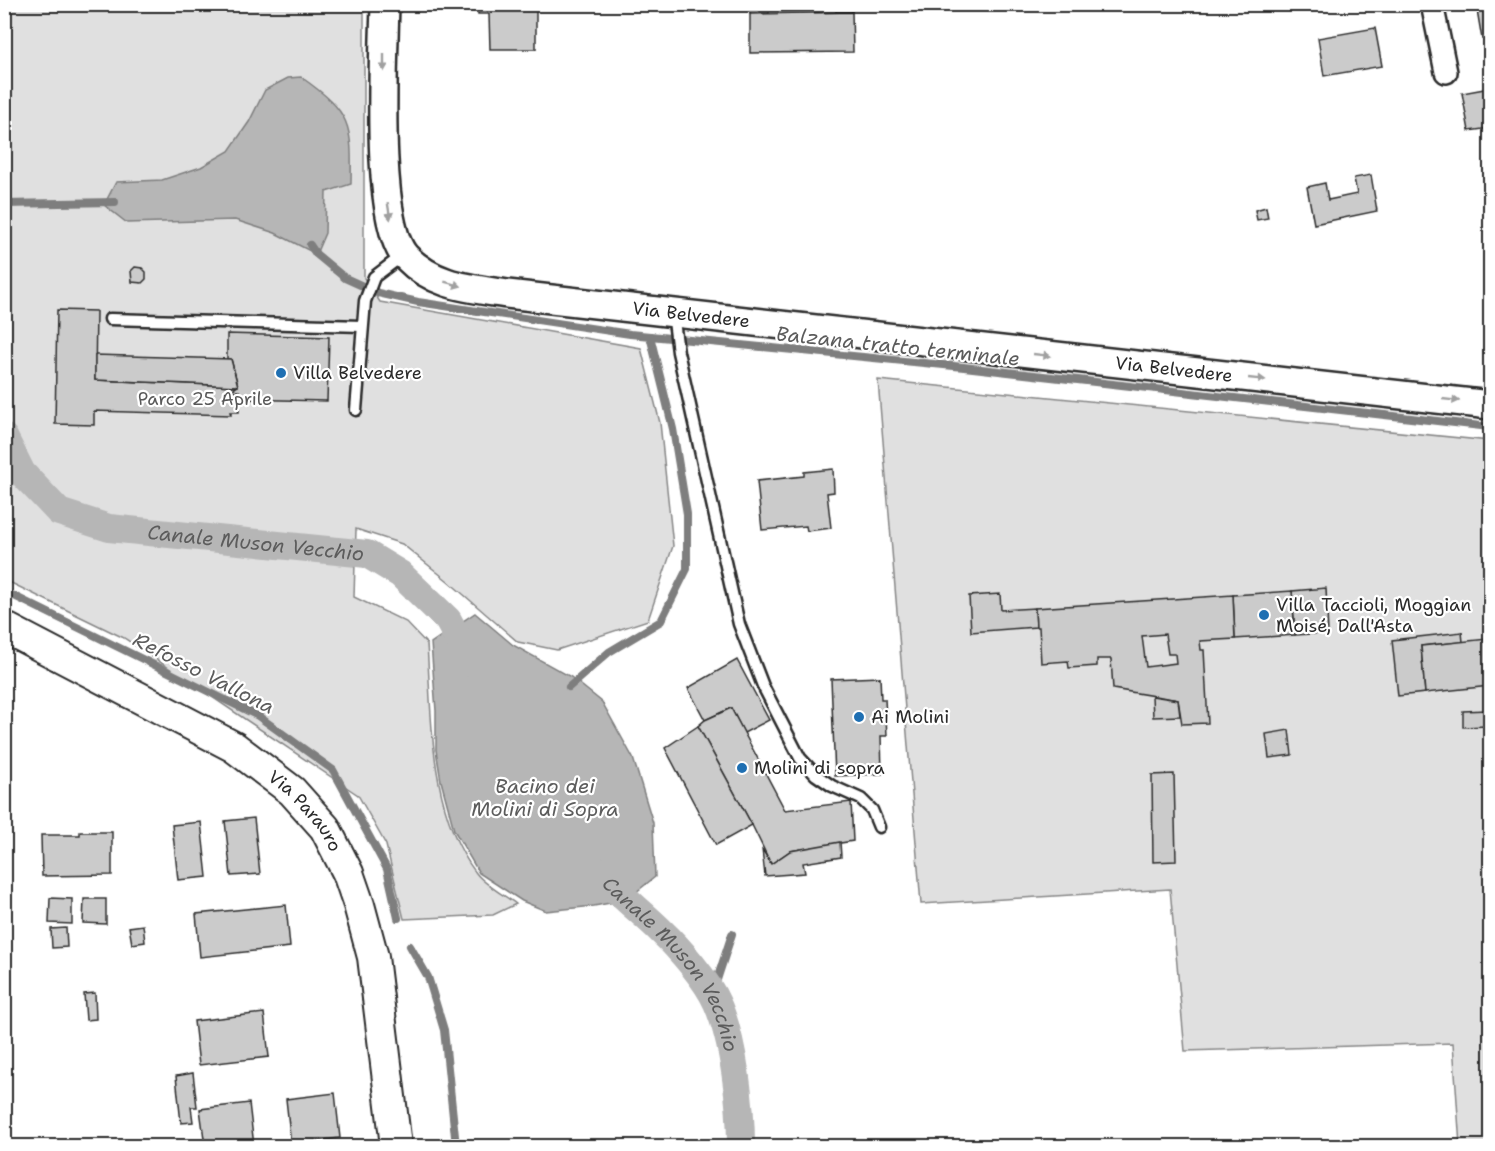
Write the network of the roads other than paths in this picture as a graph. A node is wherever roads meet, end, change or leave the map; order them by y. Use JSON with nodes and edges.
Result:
{"nodes":[{"id":1,"x":385,"y":4,"type":"edge"},
{"id":2,"x":1432,"y":4,"type":"edge"},
{"id":3,"x":1446,"y":72,"type":"dead end"},
{"id":4,"x":404,"y":255,"type":"junction"},
{"id":5,"x":673,"y":318,"type":"junction"},
{"id":6,"x":110,"y":319,"type":"dead end"},
{"id":7,"x":362,"y":326,"type":"junction"},
{"id":8,"x":1491,"y":405,"type":"edge"},
{"id":9,"x":356,"y":410,"type":"dead end"},
{"id":10,"x":4,"y":627,"type":"edge"},
{"id":11,"x":879,"y":827,"type":"dead end"},
{"id":12,"x":396,"y":1146,"type":"edge"}],
"edges":[{"from":1,"to":4,"type":"street","name":"Via Belvedere","one_way":true},
{"from":2,"to":3,"type":"street"},
{"from":4,"to":5,"type":"street","name":"Via Belvedere","one_way":true},
{"from":4,"to":7,"type":"lane"},
{"from":5,"to":8,"type":"street","name":"Via Belvedere","one_way":true},
{"from":5,"to":11,"type":"lane","name":"Via Belvedere"},
{"from":6,"to":7,"type":"lane"},
{"from":7,"to":9,"type":"lane"},
{"from":10,"to":12,"type":"main road","name":"Via Parauro"}]}
